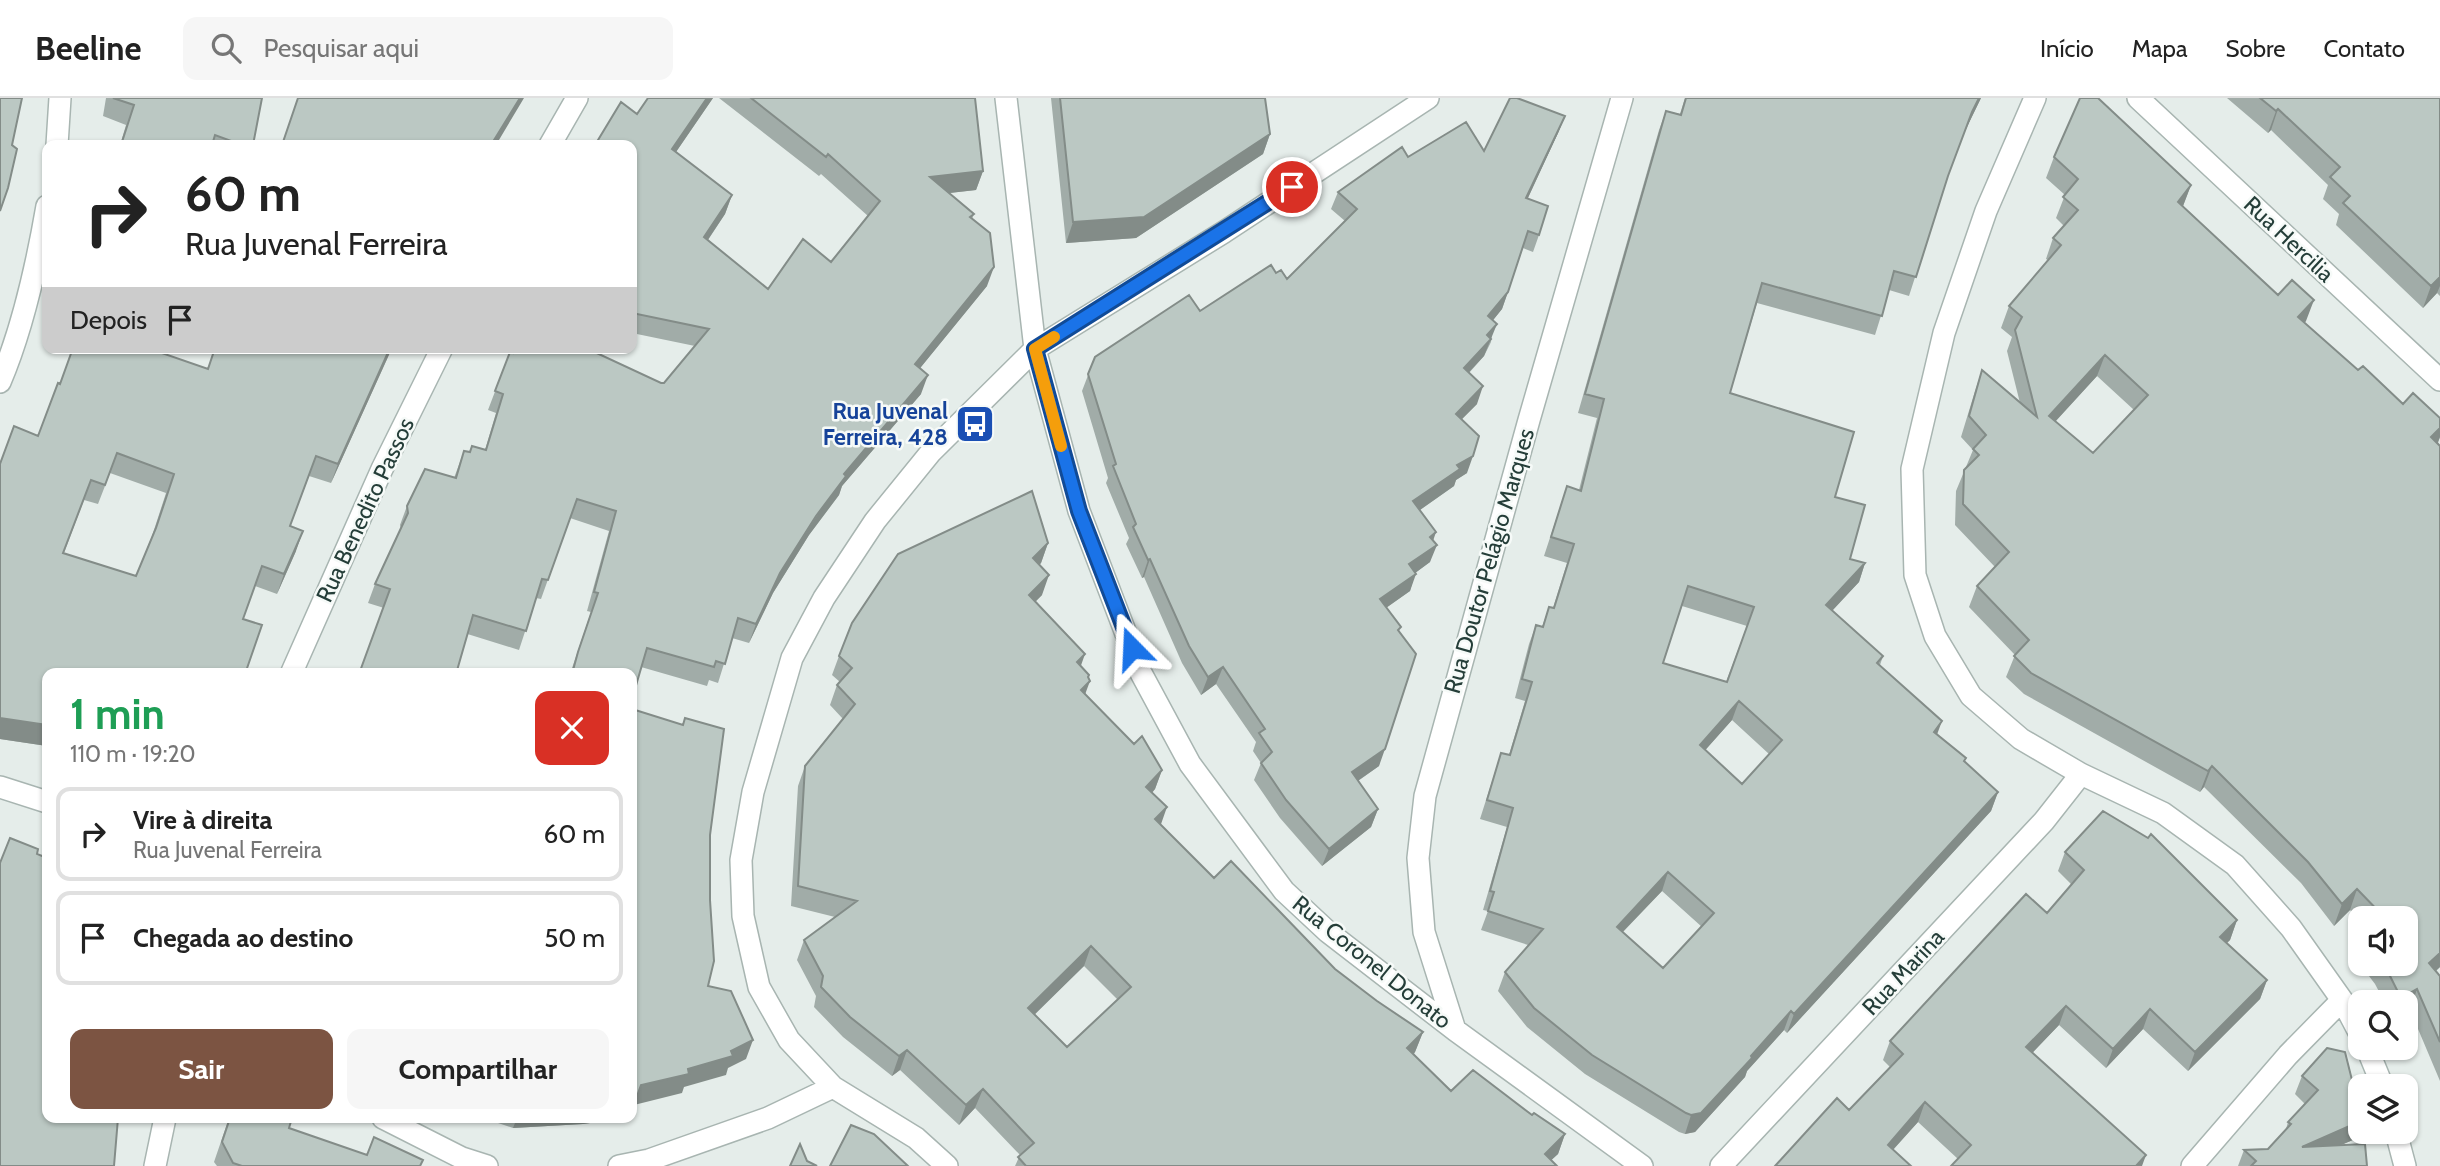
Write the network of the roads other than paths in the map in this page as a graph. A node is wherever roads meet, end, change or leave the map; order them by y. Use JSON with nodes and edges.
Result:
{"nodes":[{"id":1,"x":60,"y":98,"type":"edge"},
{"id":2,"x":577,"y":98,"type":"edge"},
{"id":3,"x":1006,"y":98,"type":"edge"},
{"id":4,"x":1428,"y":98,"type":"edge"},
{"id":5,"x":1622,"y":98,"type":"edge"},
{"id":6,"x":2035,"y":98,"type":"edge"},
{"id":7,"x":2137,"y":98,"type":"edge"},
{"id":8,"x":57,"y":140,"type":"edge"},
{"id":9,"x":553,"y":140,"type":"edge"},
{"id":10,"x":42,"y":235,"type":"edge"},
{"id":11,"x":1035,"y":349,"type":"junction"},
{"id":12,"x":439,"y":354,"type":"edge"},
{"id":13,"x":2440,"y":380,"type":"edge"},
{"id":14,"x":0,"y":382,"type":"edge"},
{"id":15,"x":294,"y":668,"type":"edge"},
{"id":16,"x":2081,"y":774,"type":"junction"},
{"id":17,"x":0,"y":788,"type":"edge"},
{"id":18,"x":42,"y":801,"type":"edge"},
{"id":19,"x":2342,"y":1000,"type":"junction"},
{"id":20,"x":2348,"y":1011,"type":"edge"},
{"id":21,"x":1455,"y":1030,"type":"junction"},
{"id":22,"x":833,"y":1087,"type":"junction"},
{"id":23,"x":164,"y":1123,"type":"edge"},
{"id":24,"x":393,"y":1123,"type":"edge"},
{"id":25,"x":2399,"y":1144,"type":"edge"},
{"id":26,"x":155,"y":1166,"type":"edge"},
{"id":27,"x":487,"y":1166,"type":"edge"},
{"id":28,"x":619,"y":1166,"type":"edge"},
{"id":29,"x":947,"y":1166,"type":"edge"},
{"id":30,"x":1642,"y":1166,"type":"edge"},
{"id":31,"x":1721,"y":1166,"type":"edge"},
{"id":32,"x":2192,"y":1166,"type":"edge"},
{"id":33,"x":2405,"y":1166,"type":"edge"}],
"edges":[{"from":1,"to":8,"type":"street"},
{"from":2,"to":9,"type":"street"},
{"from":3,"to":11,"type":"street","name":"Rua Coronel Donato"},
{"from":4,"to":11,"type":"street"},
{"from":5,"to":21,"type":"street","name":"Rua Doutor Pelágio Marques"},
{"from":6,"to":16,"type":"street"},
{"from":7,"to":13,"type":"street","name":"Rua Hercilia"},
{"from":10,"to":14,"type":"street"},
{"from":11,"to":21,"type":"street","name":"Rua Coronel Donato"},
{"from":11,"to":22,"type":"street"},
{"from":12,"to":15,"type":"street","name":"Rua Benedito Passos"},
{"from":16,"to":19,"type":"street"},
{"from":16,"to":31,"type":"street","name":"Rua Marina"},
{"from":17,"to":18,"type":"street"},
{"from":19,"to":20,"type":"street"},
{"from":19,"to":32,"type":"street"},
{"from":21,"to":30,"type":"street","name":"Rua Coronel Donato"},
{"from":22,"to":28,"type":"street"},
{"from":22,"to":29,"type":"street"},
{"from":23,"to":26,"type":"street"},
{"from":24,"to":27,"type":"street"},
{"from":25,"to":33,"type":"street"}]}
